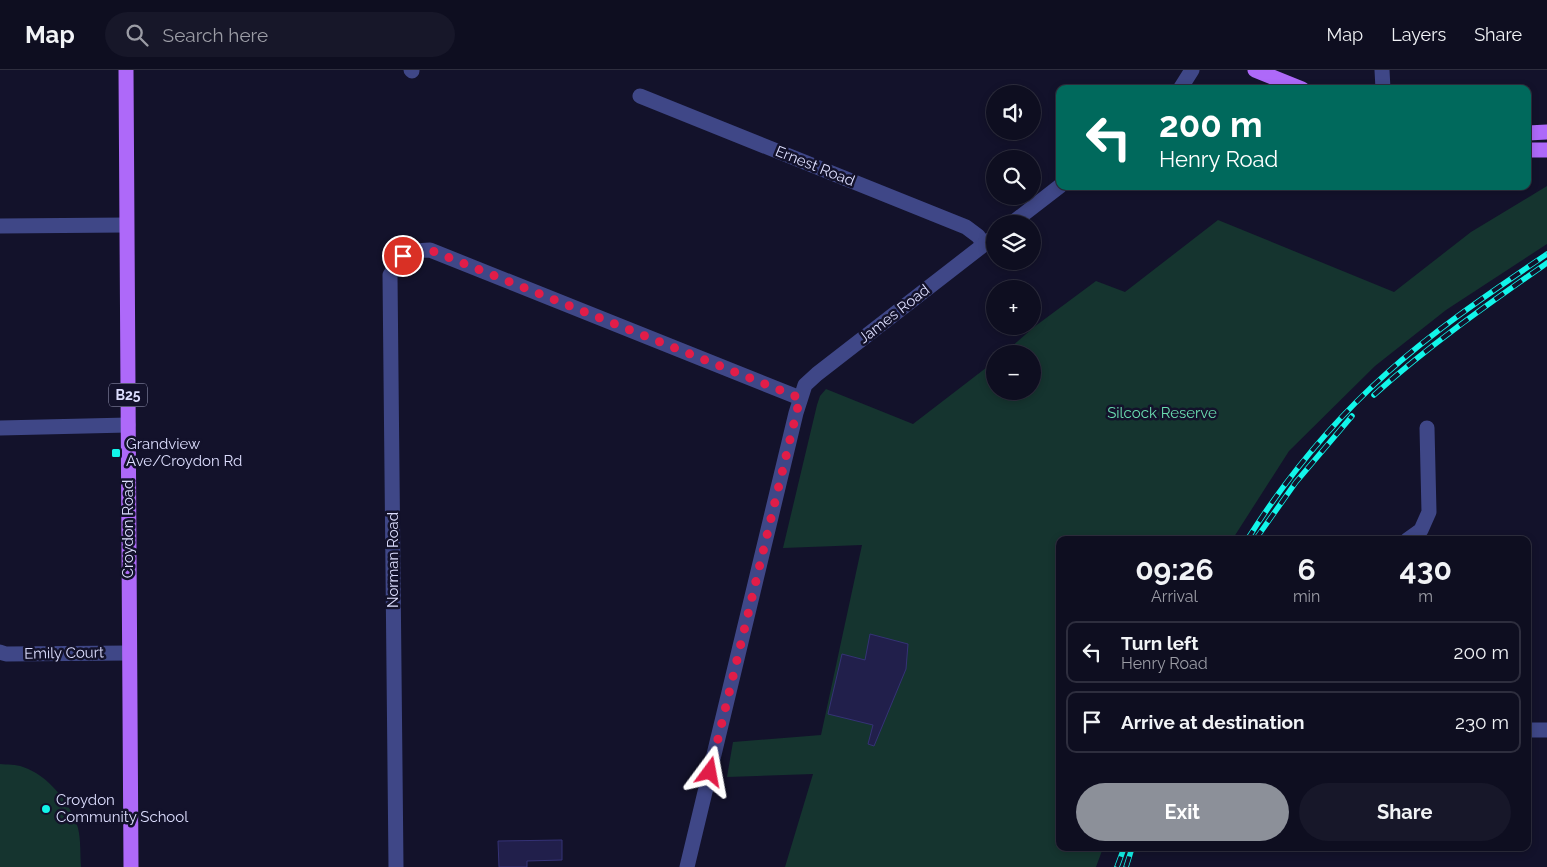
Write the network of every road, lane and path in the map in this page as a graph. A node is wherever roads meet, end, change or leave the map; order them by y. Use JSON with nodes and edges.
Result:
{"nodes":[{"id":1,"x":126,"y":70,"type":"edge"},
{"id":2,"x":1192,"y":70,"type":"edge"},
{"id":3,"x":1255,"y":70,"type":"edge"},
{"id":4,"x":1382,"y":70,"type":"edge"},
{"id":5,"x":1183,"y":85,"type":"edge"},
{"id":6,"x":1292,"y":85,"type":"edge"},
{"id":7,"x":1383,"y":85,"type":"edge"},
{"id":8,"x":640,"y":96,"type":"dead end"},
{"id":9,"x":1547,"y":132,"type":"edge"},
{"id":10,"x":1531,"y":133,"type":"edge"},
{"id":11,"x":1531,"y":150,"type":"edge"},
{"id":12,"x":1547,"y":150,"type":"edge"},
{"id":13,"x":1056,"y":189,"type":"edge"},
{"id":14,"x":1023,"y":215,"type":"edge"},
{"id":15,"x":126,"y":225,"type":"junction"},
{"id":16,"x":0,"y":226,"type":"edge"},
{"id":17,"x":986,"y":238,"type":"edge"},
{"id":18,"x":986,"y":243,"type":"edge"},
{"id":19,"x":800,"y":398,"type":"junction"},
{"id":20,"x":128,"y":425,"type":"junction"},
{"id":21,"x":0,"y":428,"type":"edge"},
{"id":22,"x":1427,"y":428,"type":"dead end"},
{"id":23,"x":1413,"y":536,"type":"edge"},
{"id":24,"x":0,"y":652,"type":"edge"},
{"id":25,"x":129,"y":653,"type":"junction"},
{"id":26,"x":1531,"y":730,"type":"edge"},
{"id":27,"x":1547,"y":730,"type":"edge"},
{"id":28,"x":131,"y":867,"type":"edge"},
{"id":29,"x":396,"y":867,"type":"edge"},
{"id":30,"x":687,"y":867,"type":"edge"}],
"edges":[{"from":1,"to":15,"type":"main road","name":"Croydon Road","number":"B25"},
{"from":2,"to":5,"type":"street"},
{"from":3,"to":6,"type":"main road"},
{"from":4,"to":7,"type":"street"},
{"from":8,"to":17,"type":"street","name":"Ernest Road"},
{"from":9,"to":10,"type":"main road"},
{"from":11,"to":12,"type":"main road"},
{"from":13,"to":14,"type":"street"},
{"from":15,"to":16,"type":"street"},
{"from":15,"to":20,"type":"main road","name":"Croydon Road","number":"B25"},
{"from":18,"to":19,"type":"street","name":"James Road"},
{"from":19,"to":29,"type":"street","name":"Norman Road"},
{"from":19,"to":30,"type":"street","name":"James Road"},
{"from":20,"to":21,"type":"street"},
{"from":20,"to":25,"type":"main road","name":"Croydon Road","number":"B25"},
{"from":22,"to":23,"type":"street"},
{"from":24,"to":25,"type":"street","name":"Emily Court"},
{"from":25,"to":28,"type":"main road","name":"Croydon Road","number":"B25"},
{"from":26,"to":27,"type":"street"}]}
